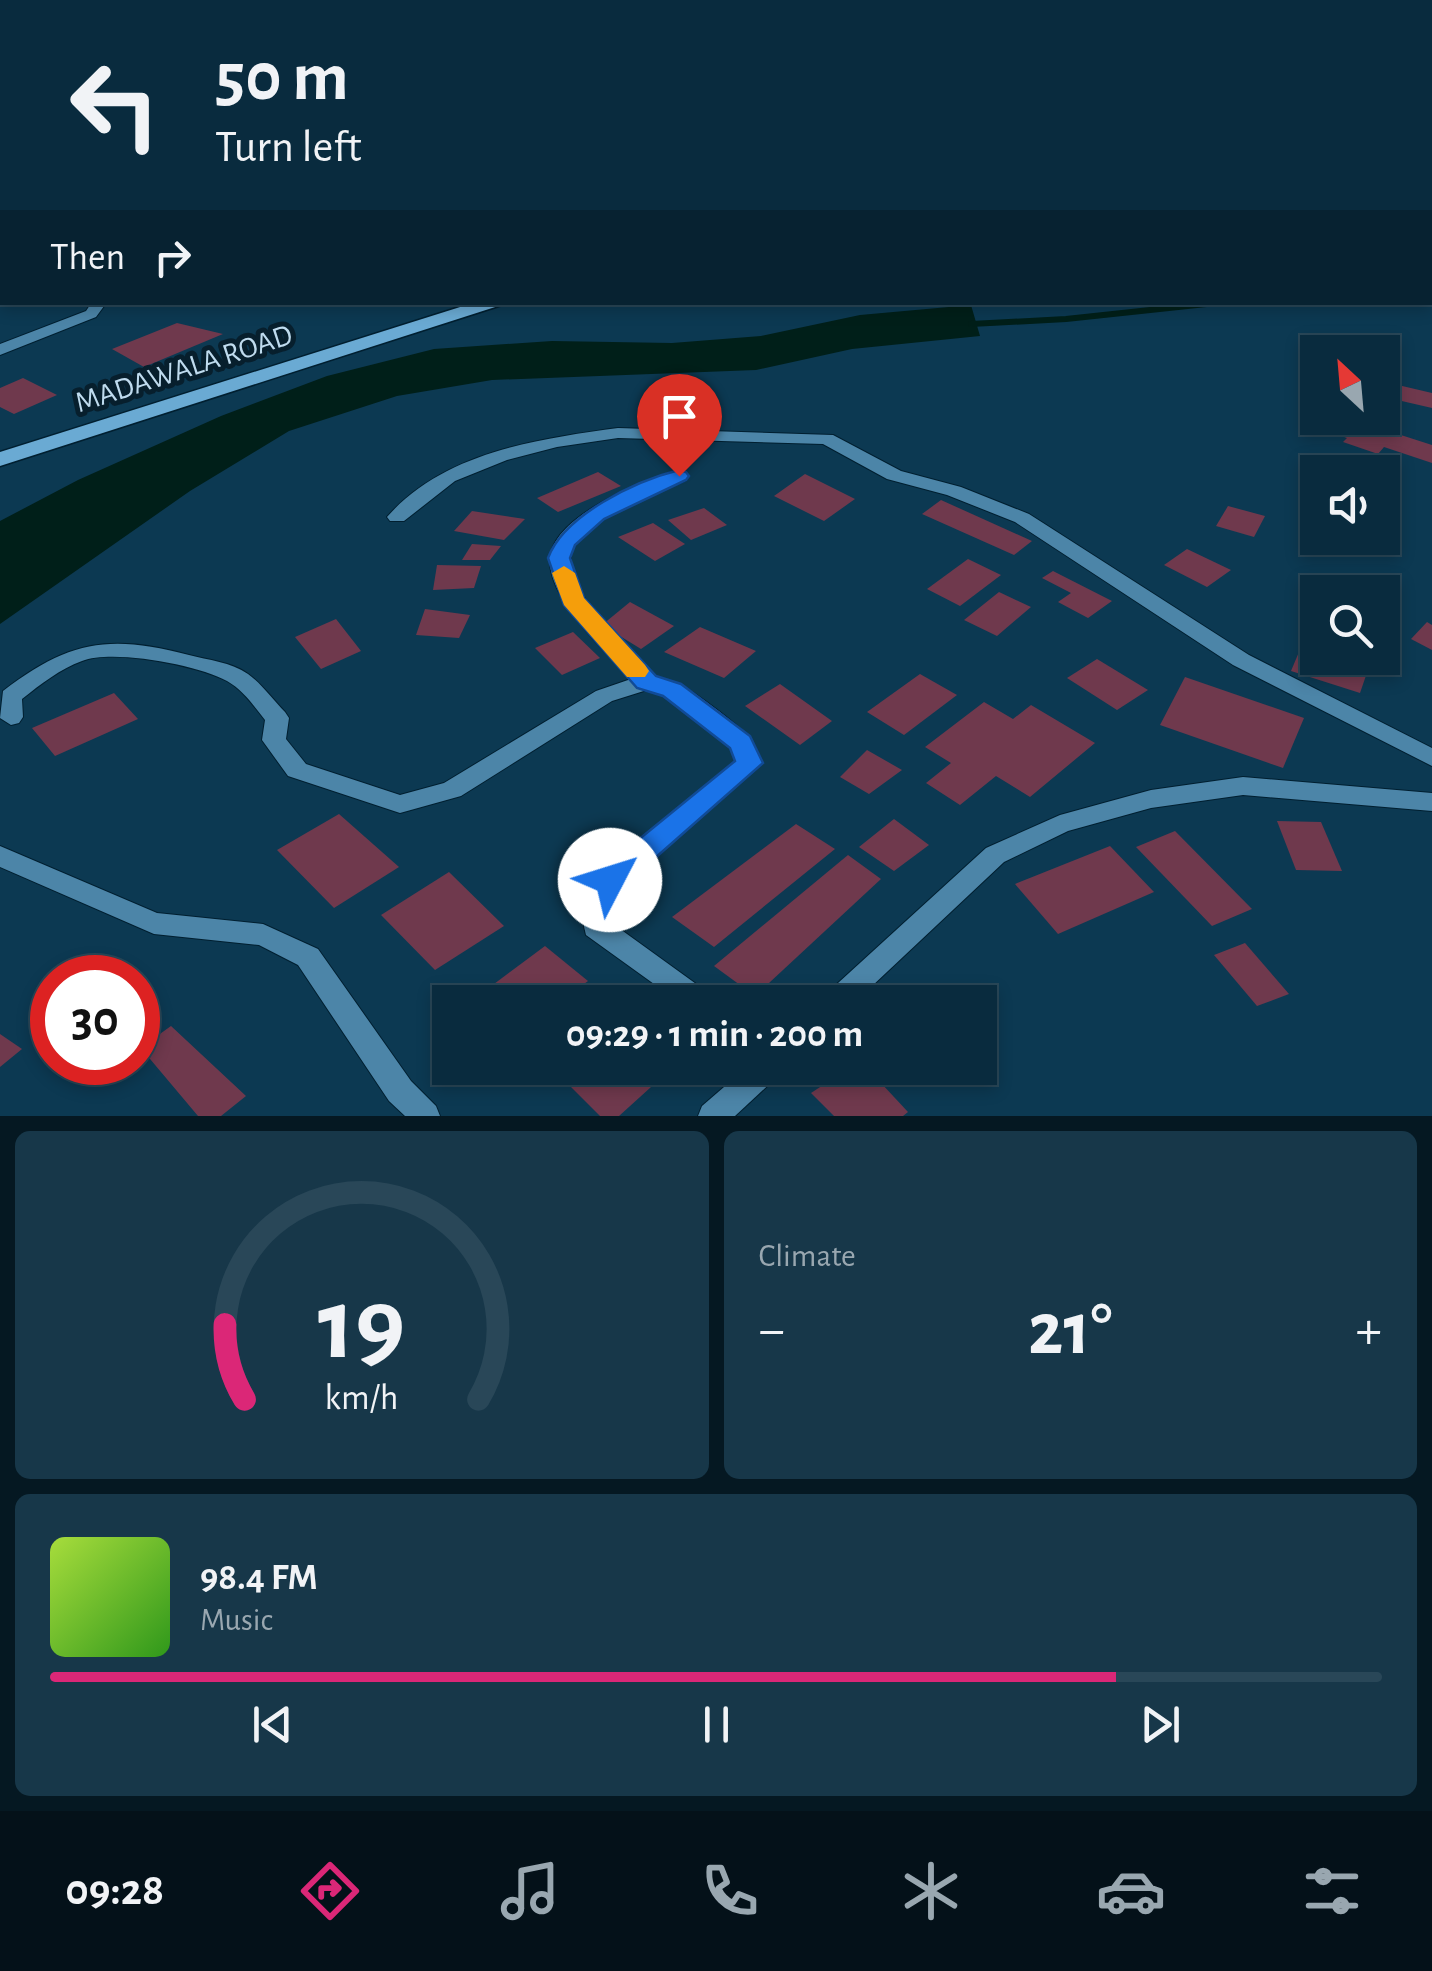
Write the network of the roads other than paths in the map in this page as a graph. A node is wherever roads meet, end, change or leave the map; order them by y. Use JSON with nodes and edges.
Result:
{"nodes":[{"id":1,"x":98,"y":305,"type":"edge"},
{"id":2,"x":490,"y":305,"type":"edge"},
{"id":3,"x":0,"y":350,"type":"edge"},
{"id":4,"x":0,"y":460,"type":"edge"},
{"id":5,"x":679,"y":476,"type":"dead end"},
{"id":6,"x":397,"y":517,"type":"dead end"},
{"id":7,"x":646,"y":682,"type":"junction"},
{"id":8,"x":11,"y":717,"type":"dead end"},
{"id":9,"x":1432,"y":758,"type":"edge"},
{"id":10,"x":1432,"y":802,"type":"edge"},
{"id":11,"x":0,"y":856,"type":"edge"},
{"id":12,"x":676,"y":985,"type":"edge"},
{"id":13,"x":854,"y":985,"type":"edge"},
{"id":14,"x":747,"y":1085,"type":"edge"},
{"id":15,"x":425,"y":1116,"type":"edge"},
{"id":16,"x":713,"y":1116,"type":"edge"}],
"edges":[{"from":1,"to":3,"type":"street"},
{"from":2,"to":4,"type":"main road","name":"MADAWALA ROAD"},
{"from":5,"to":7,"type":"street"},
{"from":6,"to":9,"type":"street"},
{"from":7,"to":8,"type":"street"},
{"from":7,"to":12,"type":"street"},
{"from":10,"to":13,"type":"street"},
{"from":11,"to":15,"type":"street"},
{"from":14,"to":16,"type":"street"}]}
